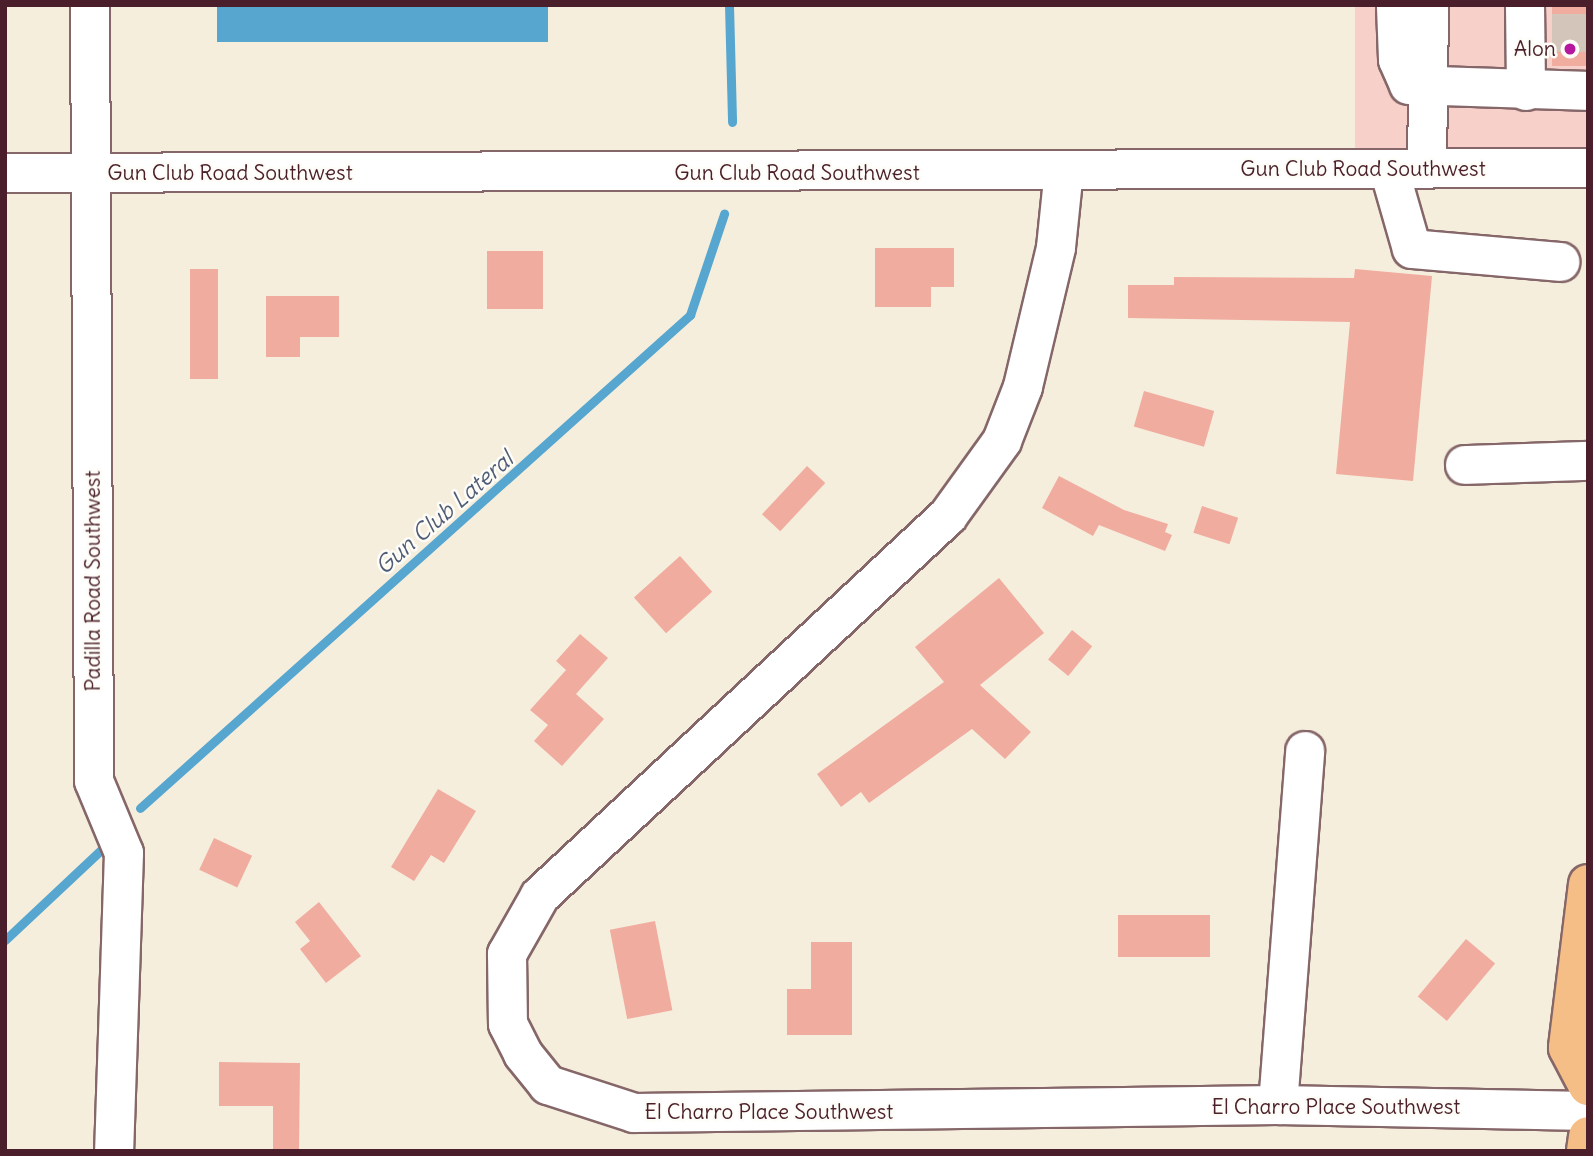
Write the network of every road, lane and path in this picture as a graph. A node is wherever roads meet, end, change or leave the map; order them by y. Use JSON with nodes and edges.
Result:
{"nodes":[{"id":1,"x":90,"y":5,"type":"edge"},
{"id":2,"x":1413,"y":6,"type":"edge"},
{"id":3,"x":1534,"y":23,"type":"edge"},
{"id":4,"x":1431,"y":90,"type":"junction"},
{"id":5,"x":1527,"y":90,"type":"junction"},
{"id":6,"x":1588,"y":90,"type":"edge"},
{"id":7,"x":1588,"y":168,"type":"edge"},
{"id":8,"x":1389,"y":169,"type":"junction"},
{"id":9,"x":1427,"y":169,"type":"junction"},
{"id":10,"x":1064,"y":170,"type":"junction"},
{"id":11,"x":5,"y":173,"type":"edge"},
{"id":12,"x":92,"y":173,"type":"junction"},
{"id":13,"x":1560,"y":262,"type":"dead end"},
{"id":14,"x":1588,"y":461,"type":"edge"},
{"id":15,"x":1465,"y":465,"type":"dead end"},
{"id":16,"x":1305,"y":751,"type":"dead end"},
{"id":17,"x":1588,"y":884,"type":"edge"},
{"id":18,"x":1588,"y":1086,"type":"edge"},
{"id":19,"x":1278,"y":1105,"type":"junction"},
{"id":20,"x":1588,"y":1111,"type":"edge"},
{"id":21,"x":1588,"y":1136,"type":"edge"},
{"id":22,"x":114,"y":1151,"type":"edge"},
{"id":23,"x":1586,"y":1151,"type":"edge"}],
"edges":[{"from":1,"to":12,"type":"street","name":"Padilla Road Southwest"},
{"from":2,"to":4,"type":"street"},
{"from":3,"to":5,"type":"street"},
{"from":4,"to":5,"type":"street"},
{"from":4,"to":9,"type":"street"},
{"from":5,"to":6,"type":"street"},
{"from":7,"to":9,"type":"street","name":"Gun Club Road Southwest"},
{"from":8,"to":9,"type":"street","name":"Gun Club Road Southwest"},
{"from":8,"to":10,"type":"street","name":"Gun Club Road Southwest"},
{"from":8,"to":13,"type":"street"},
{"from":10,"to":12,"type":"street","name":"Gun Club Road Southwest"},
{"from":10,"to":19,"type":"street","name":"El Charro Place Southwest"},
{"from":11,"to":12,"type":"street","name":"Gun Club Road Southwest"},
{"from":12,"to":22,"type":"street","name":"Padilla Road Southwest"},
{"from":14,"to":15,"type":"street"},
{"from":16,"to":19,"type":"street"},
{"from":17,"to":18,"type":"main road"},
{"from":19,"to":20,"type":"street","name":"El Charro Place Southwest"},
{"from":21,"to":23,"type":"main road"}]}
